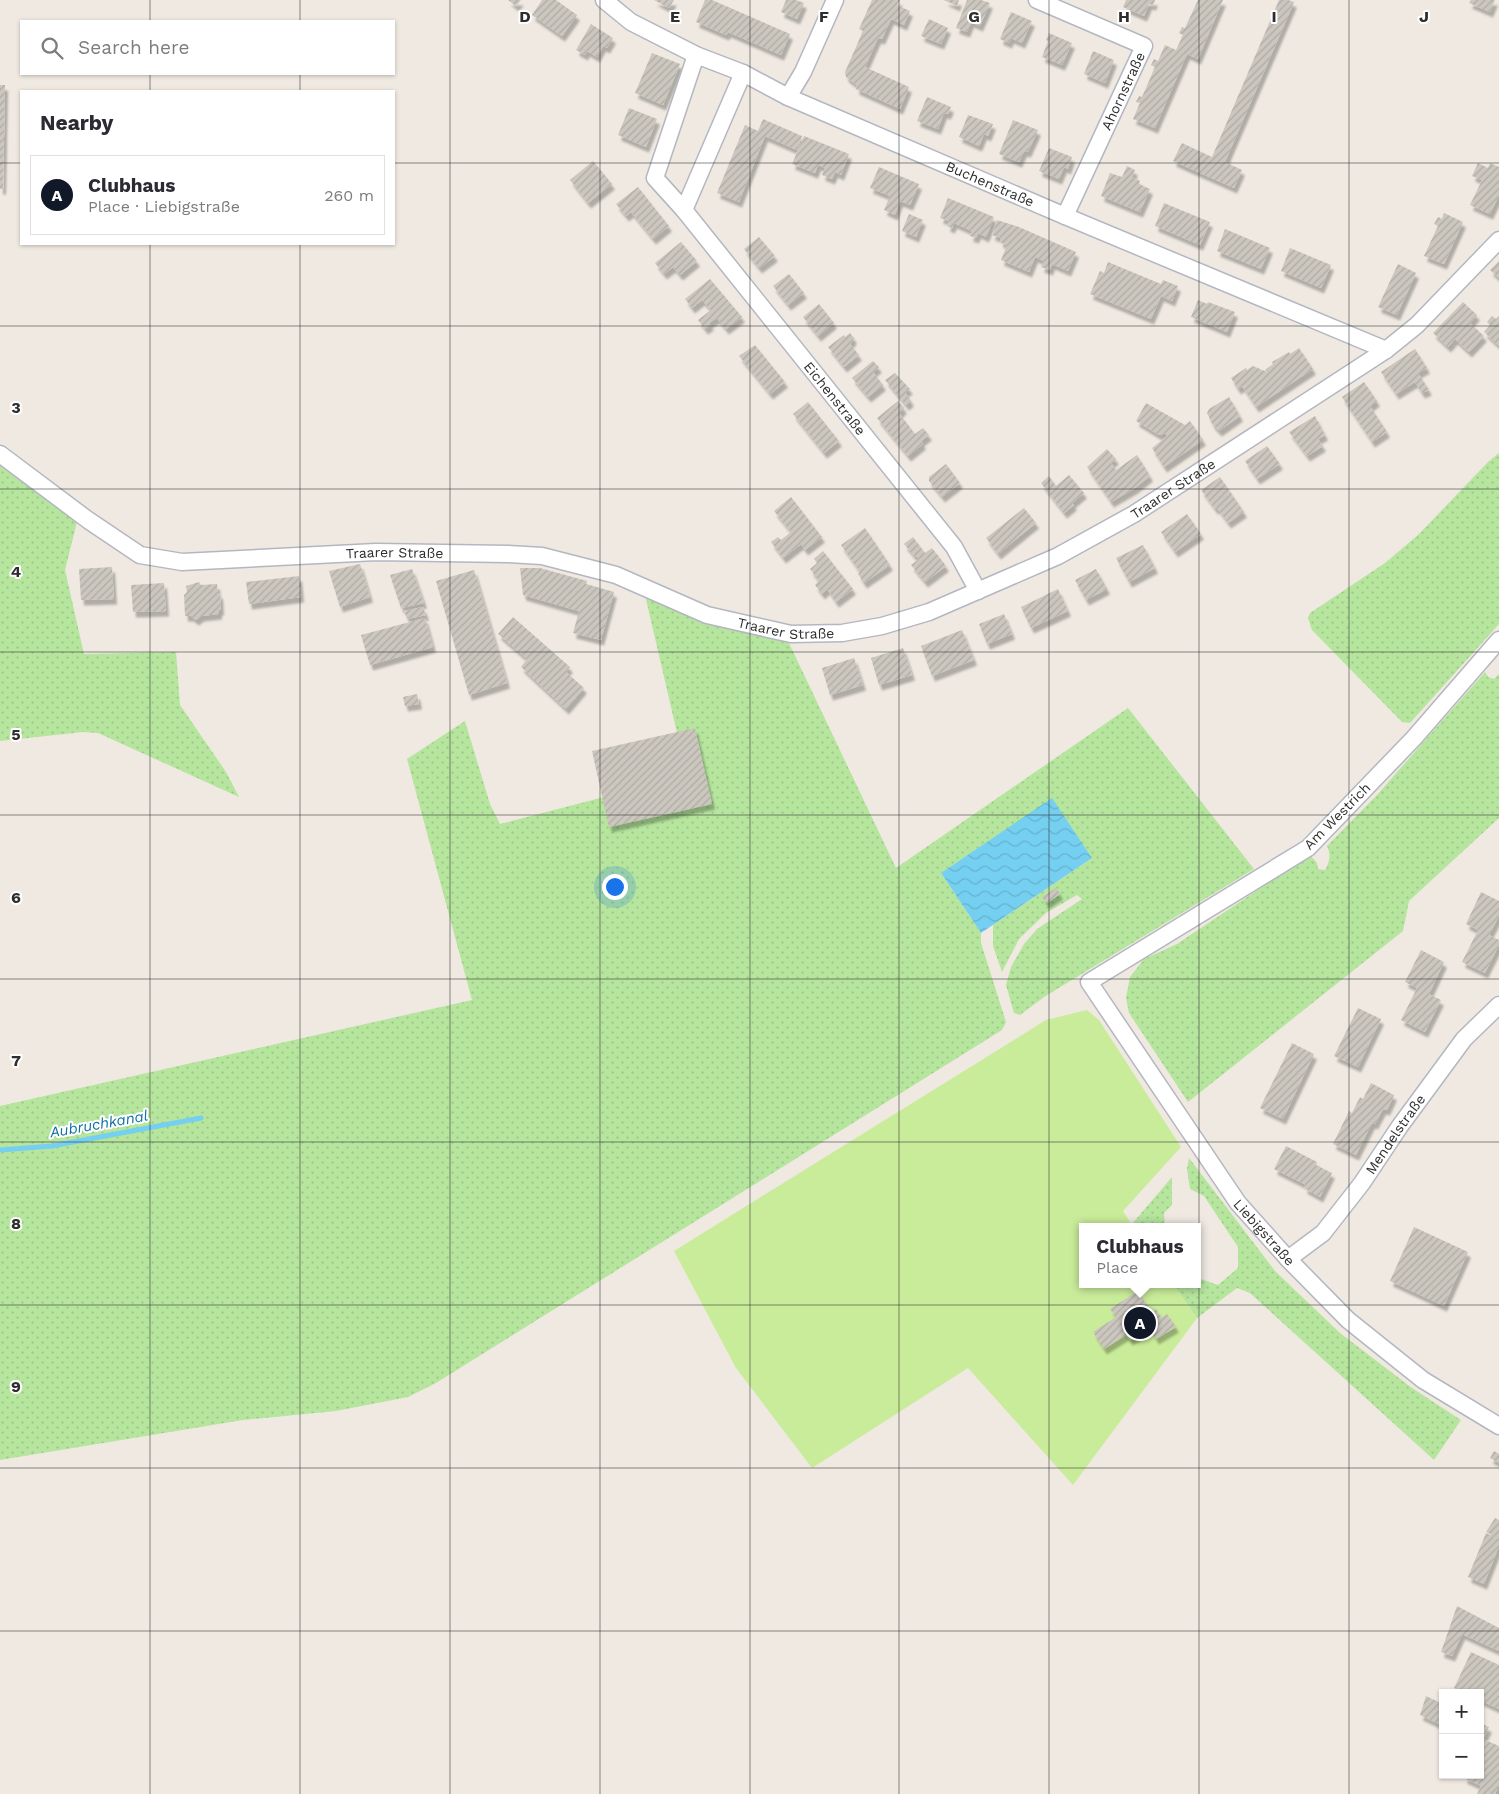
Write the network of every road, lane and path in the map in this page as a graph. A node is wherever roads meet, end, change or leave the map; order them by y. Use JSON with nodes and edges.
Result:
{"nodes":[{"id":1,"x":604,"y":0,"type":"edge"},
{"id":2,"x":835,"y":0,"type":"edge"},
{"id":3,"x":1037,"y":0,"type":"edge"},
{"id":4,"x":696,"y":55,"type":"junction"},
{"id":5,"x":743,"y":73,"type":"junction"},
{"id":6,"x":788,"y":97,"type":"junction"},
{"id":7,"x":684,"y":210,"type":"junction"},
{"id":8,"x":1065,"y":216,"type":"junction"},
{"id":9,"x":1499,"y":240,"type":"edge"},
{"id":10,"x":1386,"y":350,"type":"junction"},
{"id":11,"x":0,"y":454,"type":"edge"},
{"id":12,"x":978,"y":591,"type":"junction"},
{"id":13,"x":1499,"y":640,"type":"edge"},
{"id":14,"x":1089,"y":982,"type":"joint"},
{"id":15,"x":1499,"y":1005,"type":"edge"},
{"id":16,"x":1288,"y":1259,"type":"junction"},
{"id":17,"x":1499,"y":1426,"type":"edge"}],
"edges":[{"from":1,"to":4,"type":"street","name":"Buchenstraße"},
{"from":2,"to":6,"type":"street"},
{"from":3,"to":8,"type":"street","name":"Ahornstraße"},
{"from":4,"to":5,"type":"street","name":"Buchenstraße"},
{"from":4,"to":7,"type":"street","name":"Eichenstraße"},
{"from":5,"to":6,"type":"street","name":"Buchenstraße"},
{"from":5,"to":7,"type":"street"},
{"from":6,"to":8,"type":"street","name":"Buchenstraße"},
{"from":7,"to":12,"type":"street","name":"Eichenstraße"},
{"from":8,"to":10,"type":"street","name":"Buchenstraße"},
{"from":9,"to":10,"type":"street","name":"Traarer Straße"},
{"from":10,"to":12,"type":"street","name":"Traarer Straße"},
{"from":11,"to":12,"type":"street","name":"Traarer Straße"},
{"from":13,"to":14,"type":"street","name":"Am Westrich"},
{"from":14,"to":16,"type":"street","name":"Liebigstraße"},
{"from":15,"to":16,"type":"street","name":"Mendelstraße"},
{"from":16,"to":17,"type":"street","name":"Liebigstraße"}]}
